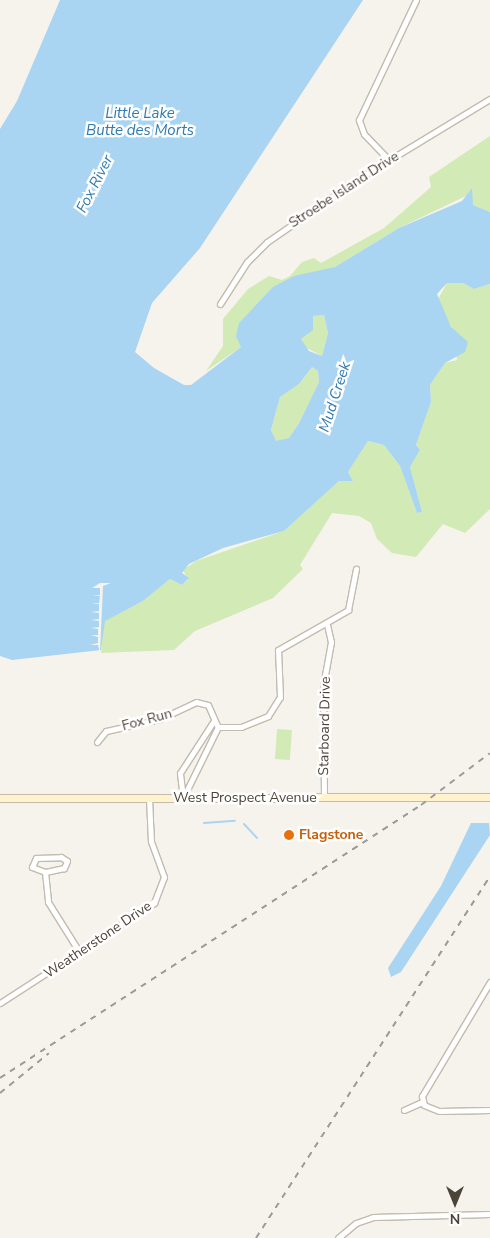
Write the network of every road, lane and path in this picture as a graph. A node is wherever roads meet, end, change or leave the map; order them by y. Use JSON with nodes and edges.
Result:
{"nodes":[{"id":1,"x":416,"y":0,"type":"edge"},
{"id":2,"x":490,"y":99,"type":"edge"},
{"id":3,"x":389,"y":160,"type":"junction"},
{"id":4,"x":220,"y":304,"type":"dead end"},
{"id":5,"x":356,"y":569,"type":"dead end"},
{"id":6,"x":327,"y":625,"type":"junction"},
{"id":7,"x":214,"y":722,"type":"junction"},
{"id":8,"x":218,"y":727,"type":"junction"},
{"id":9,"x":97,"y":742,"type":"dead end"},
{"id":10,"x":490,"y":797,"type":"edge"},
{"id":11,"x":0,"y":798,"type":"edge"},
{"id":12,"x":149,"y":798,"type":"junction"},
{"id":13,"x":183,"y":798,"type":"junction"},
{"id":14,"x":324,"y":798,"type":"junction"},
{"id":15,"x":45,"y":872,"type":"junction"},
{"id":16,"x":80,"y":953,"type":"junction"},
{"id":17,"x":490,"y":982,"type":"edge"},
{"id":18,"x":0,"y":1003,"type":"edge"},
{"id":19,"x":422,"y":1102,"type":"junction"},
{"id":20,"x":404,"y":1110,"type":"dead end"},
{"id":21,"x":490,"y":1110,"type":"edge"},
{"id":22,"x":490,"y":1214,"type":"edge"},
{"id":23,"x":338,"y":1238,"type":"edge"}],
"edges":[{"from":1,"to":3,"type":"street"},
{"from":2,"to":3,"type":"street","name":"Stroebe Island Drive"},
{"from":3,"to":4,"type":"street","name":"Stroebe Island Drive"},
{"from":5,"to":6,"type":"street"},
{"from":6,"to":8,"type":"street"},
{"from":6,"to":14,"type":"street","name":"Starboard Drive"},
{"from":7,"to":8,"type":"street","name":"Fox Run"},
{"from":7,"to":9,"type":"street","name":"Fox Run"},
{"from":7,"to":13,"type":"street"},
{"from":8,"to":13,"type":"street"},
{"from":10,"to":14,"type":"main road","name":"West Prospect Avenue"},
{"from":11,"to":12,"type":"main road","name":"West Prospect Avenue"},
{"from":12,"to":13,"type":"main road","name":"West Prospect Avenue"},
{"from":12,"to":16,"type":"street","name":"Weatherstone Drive"},
{"from":13,"to":14,"type":"main road","name":"West Prospect Avenue"},
{"from":15,"to":15,"type":"street"},
{"from":15,"to":16,"type":"street"},
{"from":16,"to":18,"type":"street","name":"Weatherstone Drive"},
{"from":17,"to":19,"type":"street"},
{"from":19,"to":20,"type":"street"},
{"from":19,"to":21,"type":"street"},
{"from":22,"to":23,"type":"street"}]}
